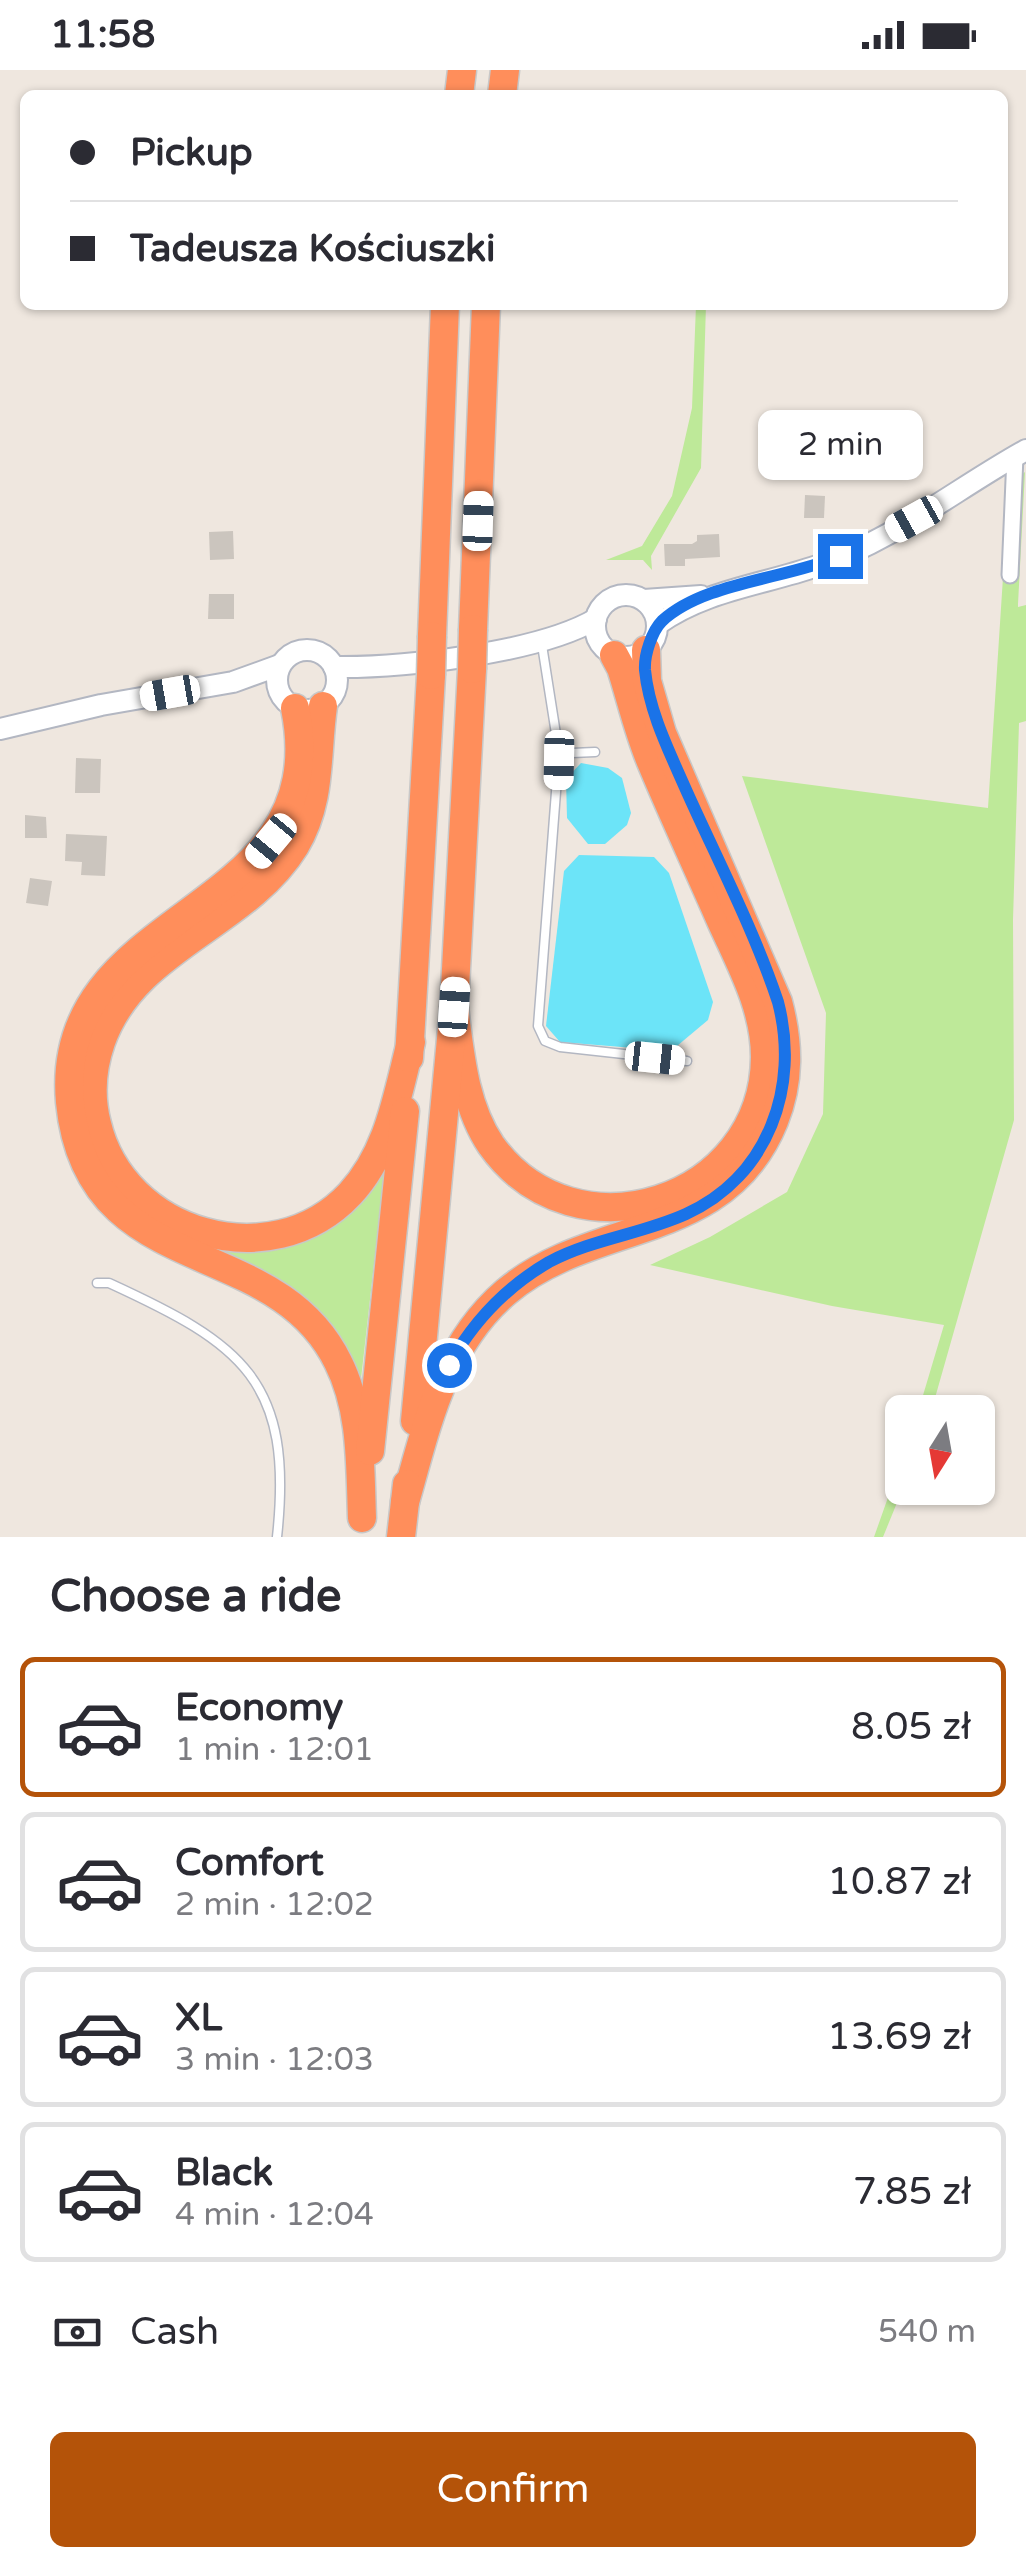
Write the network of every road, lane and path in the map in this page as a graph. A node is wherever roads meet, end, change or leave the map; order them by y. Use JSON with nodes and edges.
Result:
{"nodes":[{"id":1,"x":445,"y":310,"type":"edge"},
{"id":2,"x":486,"y":310,"type":"edge"},
{"id":3,"x":1020,"y":453,"type":"edge"},
{"id":4,"x":1010,"y":575,"type":"dead end"},
{"id":5,"x":708,"y":596,"type":"junction"},
{"id":6,"x":644,"y":600,"type":"junction"},
{"id":7,"x":596,"y":619,"type":"junction"},
{"id":8,"x":652,"y":637,"type":"junction"},
{"id":9,"x":549,"y":639,"type":"junction"},
{"id":10,"x":606,"y":649,"type":"junction"},
{"id":11,"x":280,"y":665,"type":"junction"},
{"id":12,"x":233,"y":682,"type":"junction"},
{"id":13,"x":313,"y":691,"type":"junction"},
{"id":14,"x":0,"y":728,"type":"edge"},
{"id":15,"x":595,"y":752,"type":"dead end"},
{"id":16,"x":559,"y":760,"type":"junction"},
{"id":17,"x":454,"y":1007,"type":"junction"},
{"id":18,"x":411,"y":1042,"type":"junction"},
{"id":19,"x":687,"y":1061,"type":"dead end"},
{"id":20,"x":96,"y":1283,"type":"dead end"},
{"id":21,"x":405,"y":1502,"type":"junction"},
{"id":22,"x":360,"y":1527,"type":"edge"},
{"id":23,"x":278,"y":1537,"type":"edge"},
{"id":24,"x":401,"y":1537,"type":"edge"}],
"edges":[{"from":1,"to":18,"type":"highway","bridge":true},
{"from":2,"to":17,"type":"highway","bridge":true},
{"from":3,"to":4,"type":"street"},
{"from":3,"to":5,"type":"street"},
{"from":5,"to":6,"type":"street"},
{"from":5,"to":8,"type":"street"},
{"from":6,"to":7,"type":"street"},
{"from":6,"to":8,"type":"street"},
{"from":7,"to":9,"type":"street"},
{"from":7,"to":10,"type":"street"},
{"from":8,"to":10,"type":"street"},
{"from":8,"to":21,"type":"highway"},
{"from":9,"to":10,"type":"street"},
{"from":9,"to":13,"type":"street"},
{"from":9,"to":16,"type":"lane"},
{"from":10,"to":17,"type":"highway"},
{"from":11,"to":12,"type":"street"},
{"from":11,"to":13,"type":"street"},
{"from":11,"to":13,"type":"street"},
{"from":12,"to":13,"type":"street"},
{"from":12,"to":14,"type":"street"},
{"from":13,"to":18,"type":"highway"},
{"from":13,"to":22,"type":"highway"},
{"from":15,"to":16,"type":"lane"},
{"from":16,"to":19,"type":"lane"},
{"from":17,"to":21,"type":"highway"},
{"from":18,"to":22,"type":"highway"},
{"from":20,"to":23,"type":"lane"},
{"from":21,"to":24,"type":"highway"}]}
